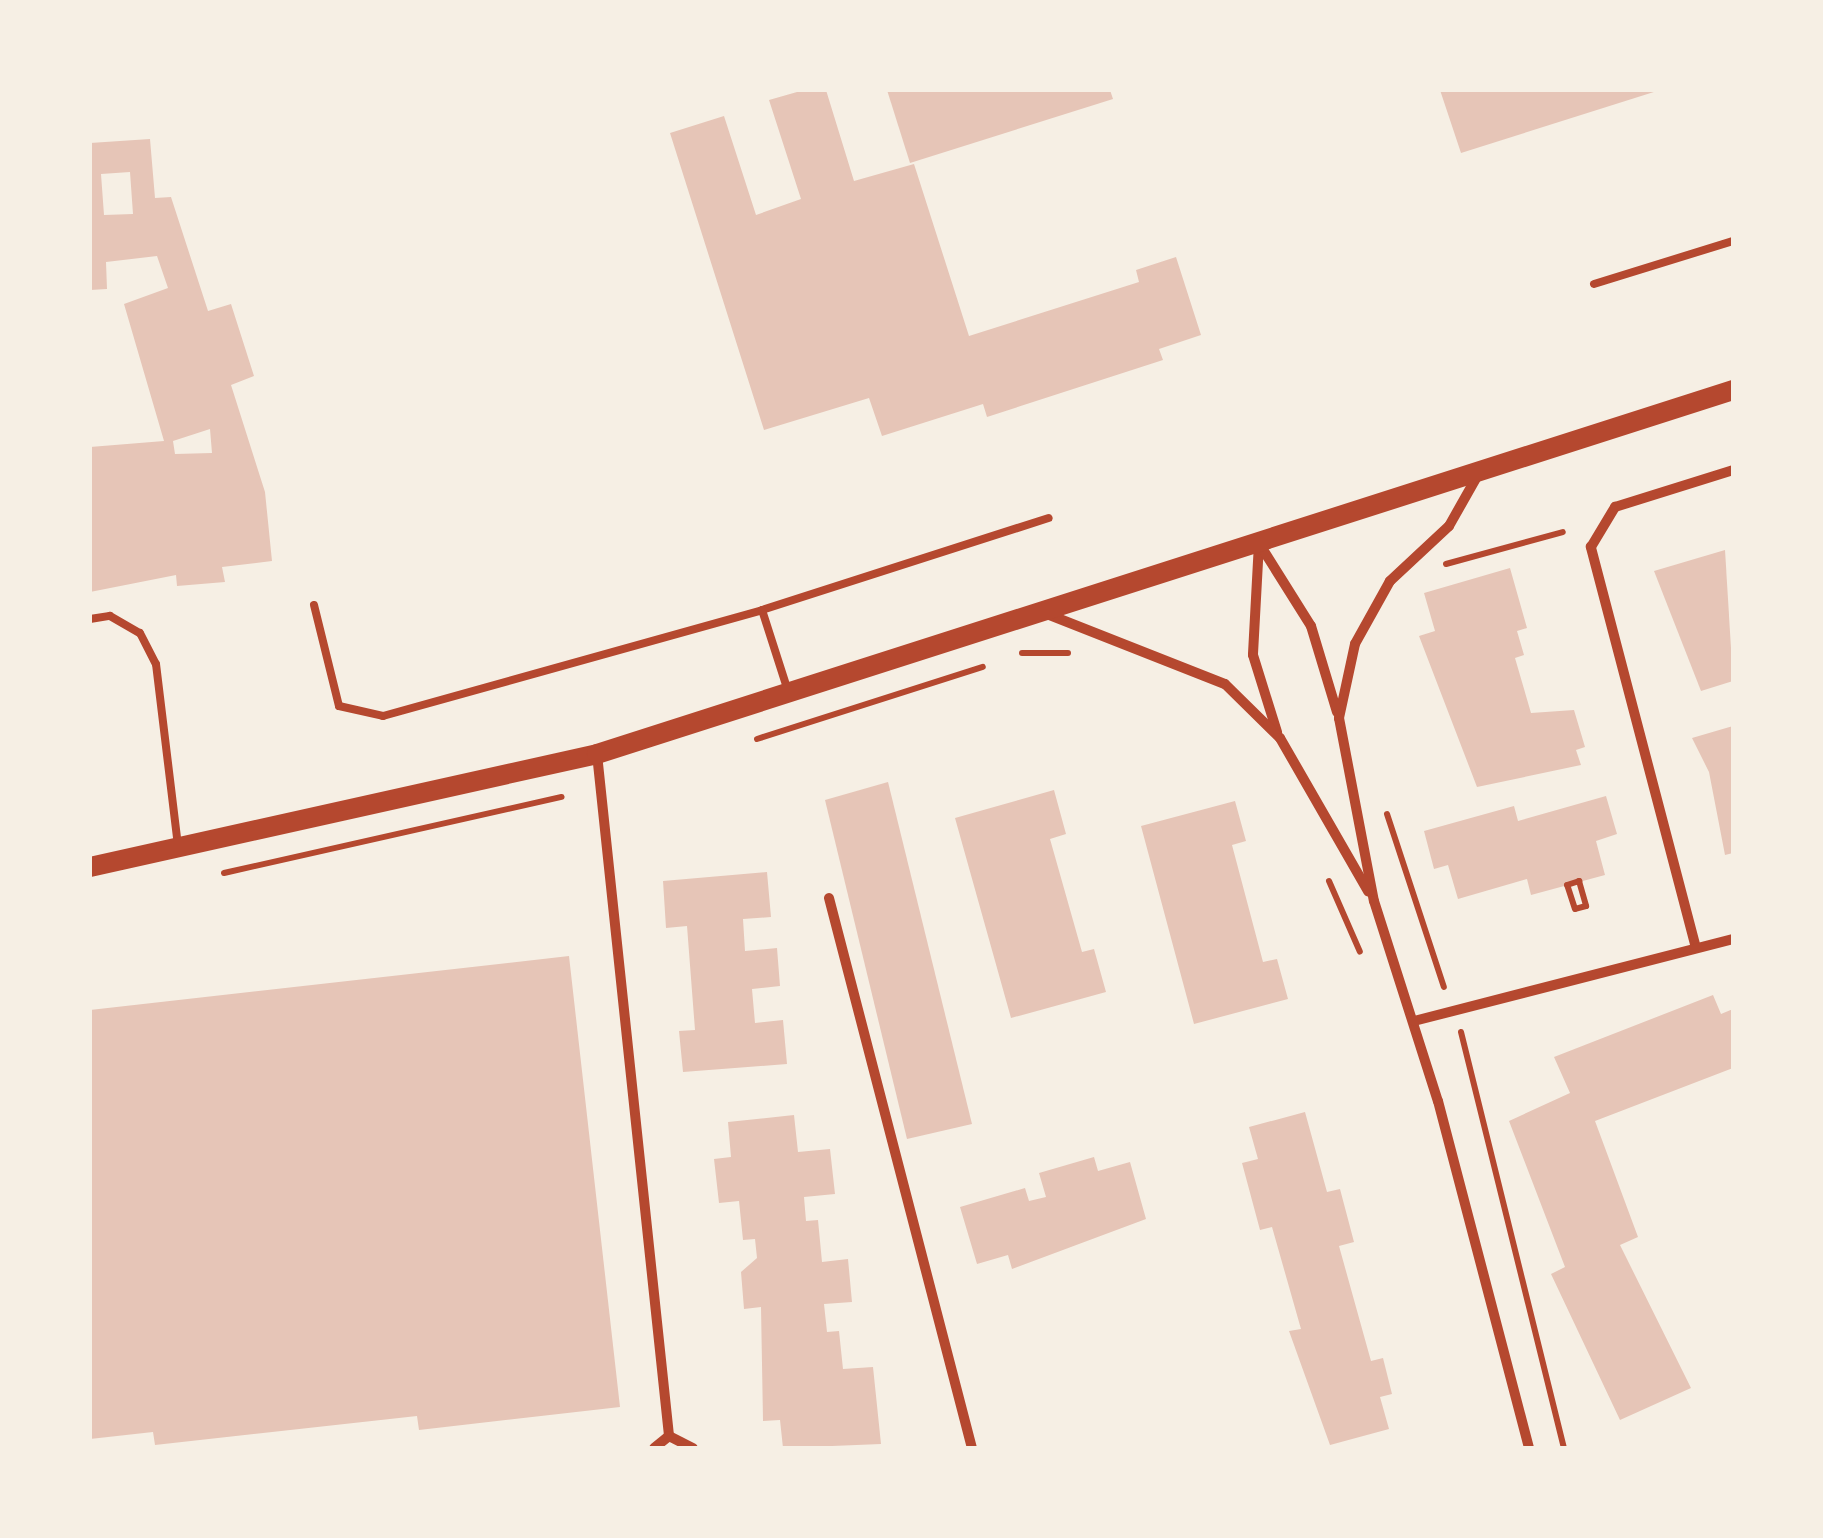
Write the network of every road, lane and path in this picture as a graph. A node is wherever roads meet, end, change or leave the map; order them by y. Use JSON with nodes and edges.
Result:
{"nodes":[{"id":1,"x":1733,"y":241,"type":"edge"},
{"id":2,"x":1594,"y":284,"type":"dead end"},
{"id":3,"x":1733,"y":390,"type":"edge"},
{"id":4,"x":1733,"y":470,"type":"edge"},
{"id":5,"x":1480,"y":472,"type":"junction"},
{"id":6,"x":1050,"y":518,"type":"dead end"},
{"id":7,"x":1563,"y":532,"type":"dead end"},
{"id":8,"x":1259,"y":543,"type":"junction"},
{"id":9,"x":1427,"y":576,"type":"dead end"},
{"id":10,"x":314,"y":605,"type":"dead end"},
{"id":11,"x":762,"y":610,"type":"junction"},
{"id":12,"x":1046,"y":614,"type":"junction"},
{"id":13,"x":90,"y":619,"type":"edge"},
{"id":14,"x":1022,"y":653,"type":"dead end"},
{"id":15,"x":1080,"y":656,"type":"dead end"},
{"id":16,"x":789,"y":695,"type":"junction"},
{"id":17,"x":1339,"y":718,"type":"junction"},
{"id":18,"x":1280,"y":738,"type":"junction"},
{"id":19,"x":596,"y":754,"type":"junction"},
{"id":20,"x":1382,"y":801,"type":"dead end"},
{"id":21,"x":178,"y":850,"type":"junction"},
{"id":22,"x":1320,"y":862,"type":"dead end"},
{"id":23,"x":90,"y":866,"type":"edge"},
{"id":24,"x":829,"y":898,"type":"dead end"},
{"id":25,"x":1374,"y":901,"type":"junction"},
{"id":26,"x":1733,"y":938,"type":"edge"},
{"id":27,"x":1696,"y":948,"type":"junction"},
{"id":28,"x":1363,"y":960,"type":"dead end"},
{"id":29,"x":1455,"y":1011,"type":"junction"},
{"id":30,"x":1414,"y":1021,"type":"junction"},
{"id":31,"x":669,"y":1436,"type":"junction"},
{"id":32,"x":654,"y":1448,"type":"edge"},
{"id":33,"x":693,"y":1448,"type":"edge"},
{"id":34,"x":972,"y":1448,"type":"edge"},
{"id":35,"x":1529,"y":1448,"type":"edge"},
{"id":36,"x":1564,"y":1448,"type":"edge"}],
"edges":[{"from":1,"to":2,"type":"lane"},
{"from":3,"to":5,"type":"main road"},
{"from":4,"to":27,"type":"street"},
{"from":5,"to":8,"type":"main road"},
{"from":5,"to":17,"type":"street"},
{"from":6,"to":11,"type":"lane"},
{"from":7,"to":9,"type":"path"},
{"from":8,"to":12,"type":"main road"},
{"from":8,"to":17,"type":"street"},
{"from":8,"to":18,"type":"street"},
{"from":10,"to":11,"type":"lane"},
{"from":11,"to":16,"type":"lane"},
{"from":12,"to":16,"type":"main road"},
{"from":12,"to":18,"type":"street"},
{"from":13,"to":21,"type":"lane"},
{"from":14,"to":15,"type":"path"},
{"from":16,"to":19,"type":"main road"},
{"from":17,"to":25,"type":"street"},
{"from":18,"to":25,"type":"street"},
{"from":19,"to":21,"type":"main road"},
{"from":19,"to":31,"type":"street"},
{"from":20,"to":29,"type":"path"},
{"from":21,"to":23,"type":"main road"},
{"from":22,"to":28,"type":"path"},
{"from":24,"to":34,"type":"street"},
{"from":25,"to":30,"type":"street"},
{"from":26,"to":27,"type":"street"},
{"from":27,"to":29,"type":"street"},
{"from":29,"to":30,"type":"street"},
{"from":29,"to":36,"type":"path"},
{"from":30,"to":35,"type":"street"},
{"from":31,"to":32,"type":"street"},
{"from":31,"to":33,"type":"street"}]}
